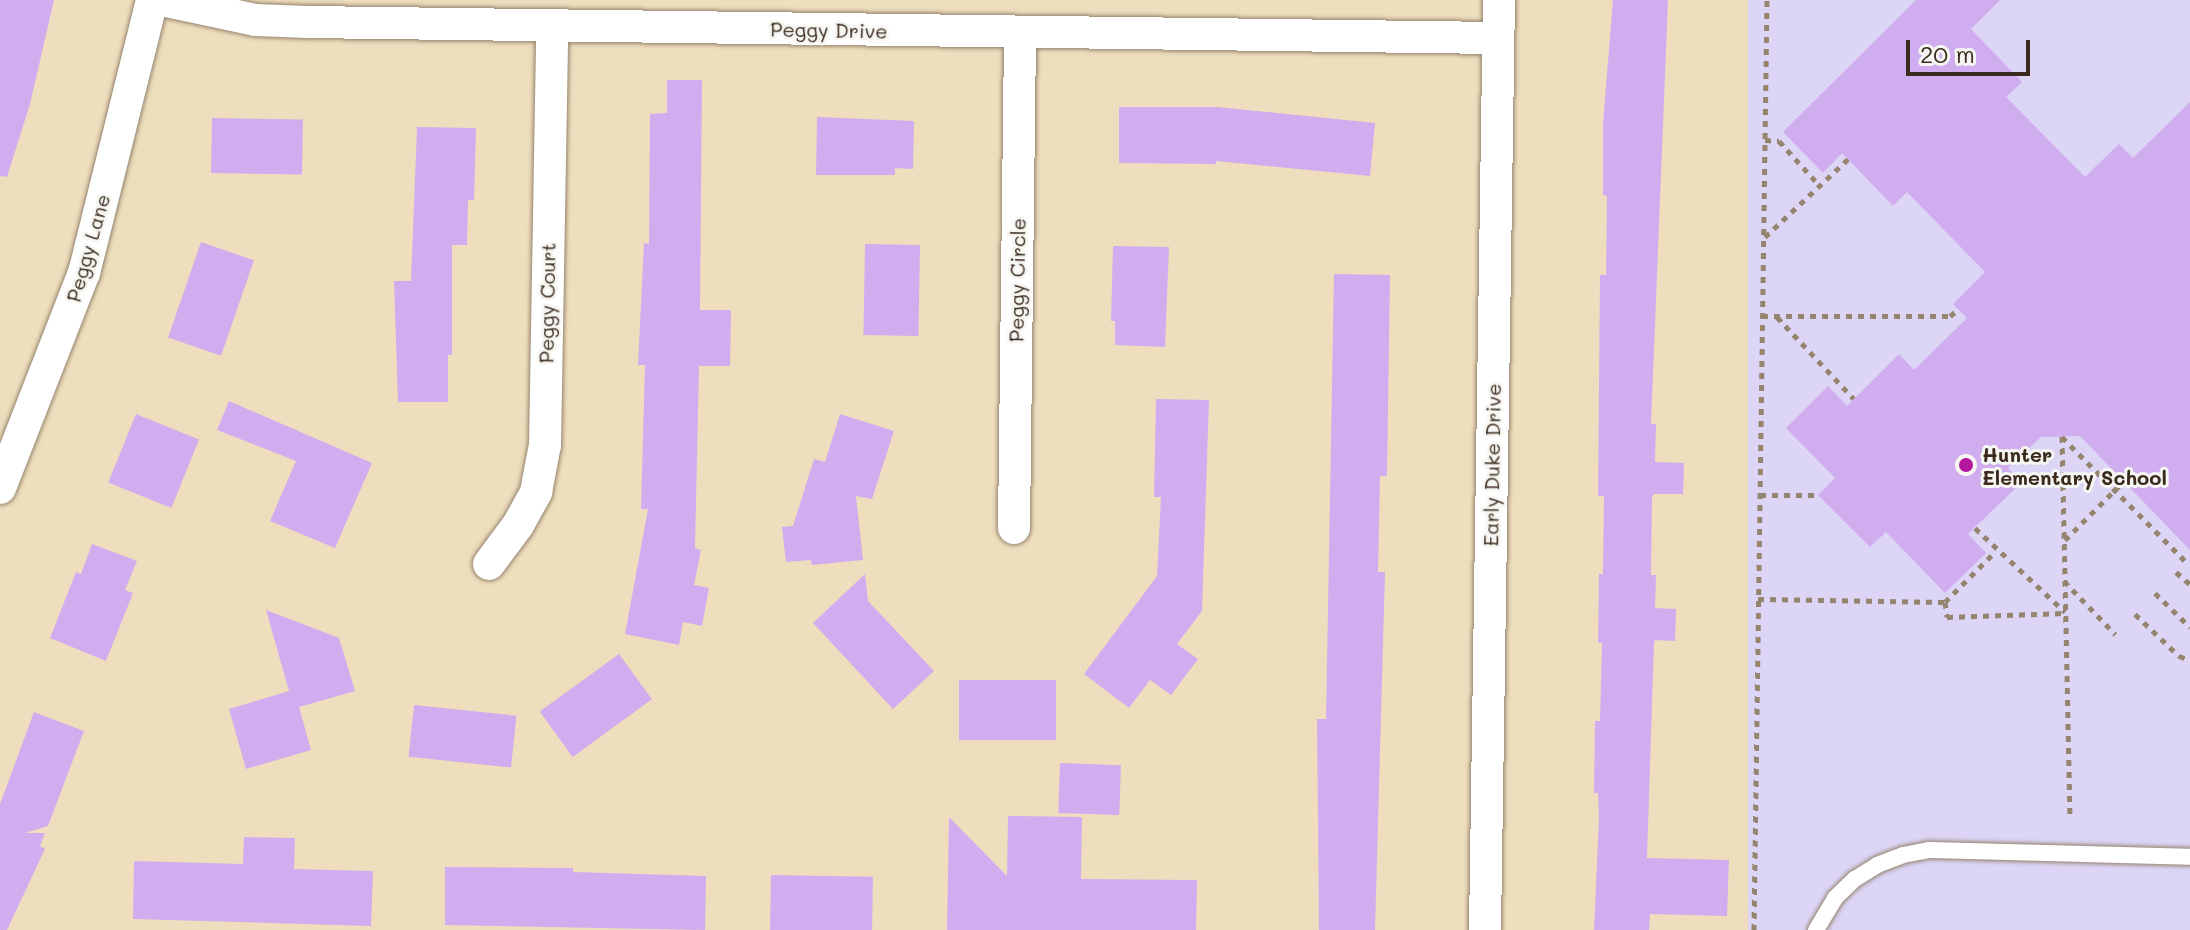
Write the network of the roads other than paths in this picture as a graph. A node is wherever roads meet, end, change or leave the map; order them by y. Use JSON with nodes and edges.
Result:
{"nodes":[{"id":1,"x":152,"y":0,"type":"edge"},
{"id":2,"x":162,"y":0,"type":"edge"},
{"id":3,"x":1499,"y":0,"type":"edge"},
{"id":4,"x":552,"y":26,"type":"junction"},
{"id":5,"x":1020,"y":32,"type":"junction"},
{"id":6,"x":1498,"y":38,"type":"junction"},
{"id":7,"x":0,"y":488,"type":"edge"},
{"id":8,"x":1014,"y":528,"type":"dead end"},
{"id":9,"x":489,"y":564,"type":"dead end"},
{"id":10,"x":2190,"y":857,"type":"edge"},
{"id":11,"x":1485,"y":930,"type":"edge"},
{"id":12,"x":1816,"y":930,"type":"edge"}],
"edges":[{"from":1,"to":7,"type":"street","name":"Peggy Lane"},
{"from":2,"to":4,"type":"street","name":"Peggy Drive"},
{"from":3,"to":6,"type":"street","name":"Early Duke Drive"},
{"from":4,"to":5,"type":"street","name":"Peggy Drive"},
{"from":4,"to":9,"type":"street","name":"Peggy Court"},
{"from":5,"to":6,"type":"street","name":"Peggy Drive"},
{"from":5,"to":8,"type":"street","name":"Peggy Circle"},
{"from":6,"to":11,"type":"street","name":"Early Duke Drive"},
{"from":10,"to":12,"type":"lane"}]}
